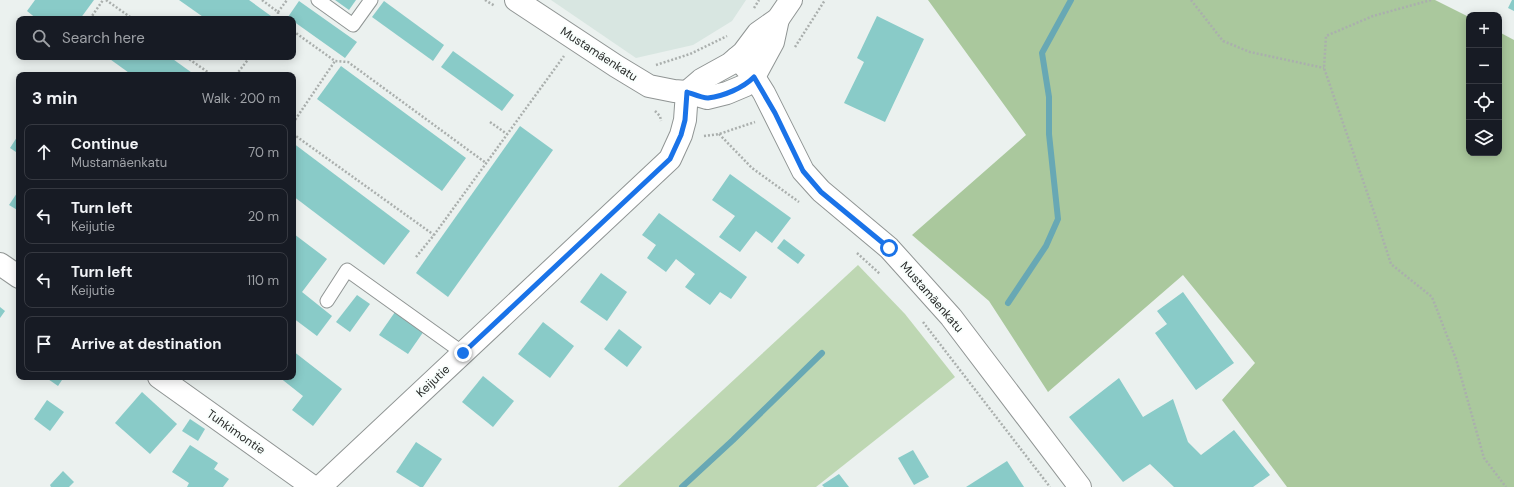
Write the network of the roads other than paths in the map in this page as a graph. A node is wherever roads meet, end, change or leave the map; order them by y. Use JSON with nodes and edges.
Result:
{"nodes":[{"id":1,"x":318,"y":0,"type":"edge"},
{"id":2,"x":371,"y":0,"type":"edge"},
{"id":3,"x":516,"y":0,"type":"edge"},
{"id":4,"x":790,"y":0,"type":"edge"},
{"id":5,"x":778,"y":19,"type":"junction"},
{"id":6,"x":737,"y":58,"type":"junction"},
{"id":7,"x":754,"y":77,"type":"junction"},
{"id":8,"x":687,"y":92,"type":"junction"},
{"id":9,"x":0,"y":264,"type":"edge"},
{"id":10,"x":16,"y":275,"type":"edge"},
{"id":11,"x":327,"y":301,"type":"dead end"},
{"id":12,"x":463,"y":353,"type":"junction"},
{"id":13,"x":163,"y":380,"type":"edge"},
{"id":14,"x":313,"y":487,"type":"edge"},
{"id":15,"x":320,"y":487,"type":"edge"},
{"id":16,"x":1080,"y":487,"type":"edge"}],
"edges":[{"from":1,"to":2,"type":"lane"},
{"from":3,"to":8,"type":"street","name":"Mustamäenkatu"},
{"from":4,"to":5,"type":"street"},
{"from":5,"to":6,"type":"street"},
{"from":5,"to":7,"type":"street"},
{"from":6,"to":7,"type":"street","name":"Mustamäenkatu"},
{"from":6,"to":8,"type":"street"},
{"from":7,"to":8,"type":"street"},
{"from":7,"to":16,"type":"street","name":"Mustamäenkatu"},
{"from":8,"to":12,"type":"street","name":"Keijutie"},
{"from":9,"to":10,"type":"street"},
{"from":11,"to":12,"type":"lane"},
{"from":12,"to":15,"type":"street","name":"Keijutie"},
{"from":13,"to":14,"type":"street","name":"Tuhkimontie"}]}
